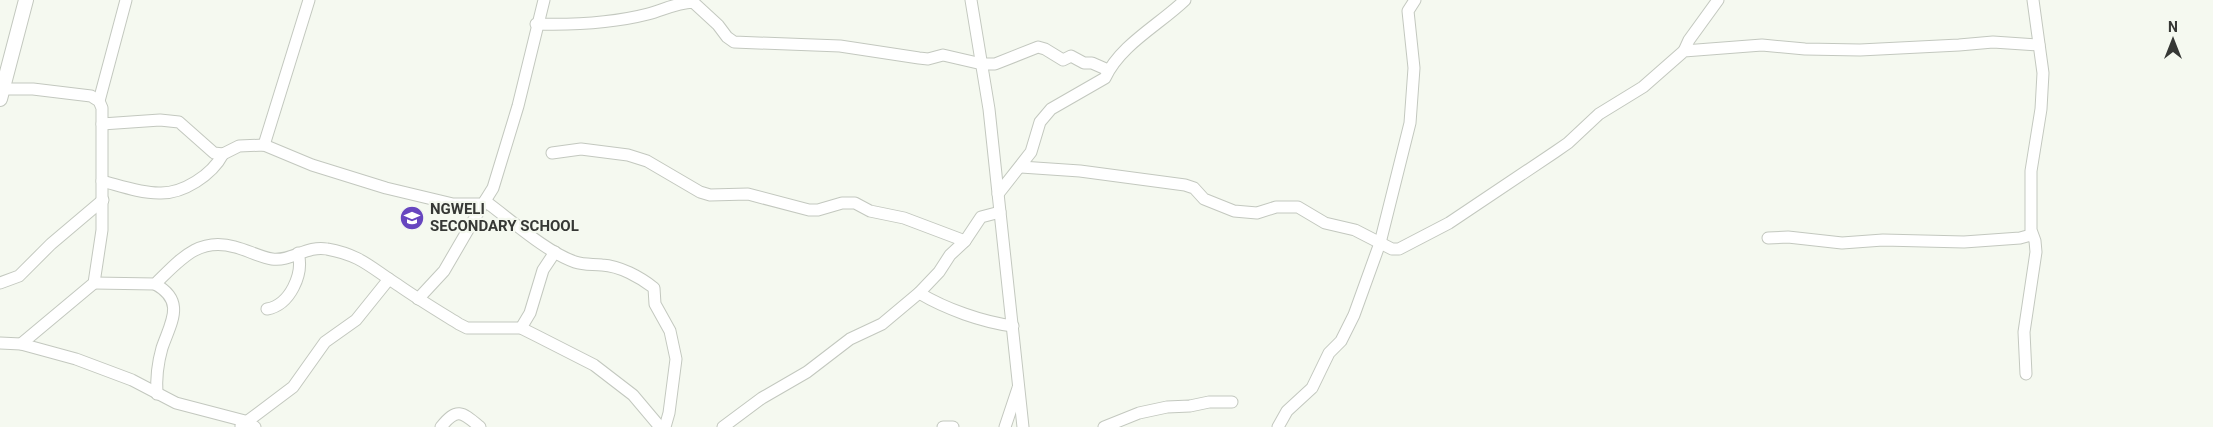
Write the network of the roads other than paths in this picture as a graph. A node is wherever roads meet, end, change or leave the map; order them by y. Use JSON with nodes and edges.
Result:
{"nodes":[{"id":1,"x":26,"y":0,"type":"edge"},
{"id":2,"x":126,"y":0,"type":"edge"},
{"id":3,"x":309,"y":0,"type":"edge"},
{"id":4,"x":544,"y":0,"type":"edge"},
{"id":5,"x":971,"y":0,"type":"edge"},
{"id":6,"x":1185,"y":0,"type":"edge"},
{"id":7,"x":1415,"y":0,"type":"edge"},
{"id":8,"x":1718,"y":0,"type":"edge"},
{"id":9,"x":2033,"y":0,"type":"edge"},
{"id":10,"x":692,"y":1,"type":"edge"},
{"id":11,"x":536,"y":24,"type":"junction"},
{"id":12,"x":2039,"y":45,"type":"junction"},
{"id":13,"x":1684,"y":51,"type":"junction"},
{"id":14,"x":982,"y":64,"type":"junction"},
{"id":15,"x":1108,"y":70,"type":"junction"},
{"id":16,"x":1,"y":92,"type":"edge"},
{"id":17,"x":99,"y":101,"type":"junction"},
{"id":18,"x":102,"y":124,"type":"junction"},
{"id":19,"x":264,"y":145,"type":"junction"},
{"id":20,"x":552,"y":153,"type":"dead end"},
{"id":21,"x":223,"y":154,"type":"junction"},
{"id":22,"x":1020,"y":167,"type":"junction"},
{"id":23,"x":102,"y":181,"type":"junction"},
{"id":24,"x":998,"y":194,"type":"junction"},
{"id":25,"x":103,"y":200,"type":"junction"},
{"id":26,"x":484,"y":202,"type":"junction"},
{"id":27,"x":1000,"y":212,"type":"junction"},
{"id":28,"x":2032,"y":235,"type":"junction"},
{"id":29,"x":1768,"y":238,"type":"dead end"},
{"id":30,"x":965,"y":241,"type":"junction"},
{"id":31,"x":1380,"y":243,"type":"junction"},
{"id":32,"x":555,"y":252,"type":"junction"},
{"id":33,"x":298,"y":253,"type":"junction"},
{"id":34,"x":389,"y":279,"type":"junction"},
{"id":35,"x":0,"y":283,"type":"edge"},
{"id":36,"x":94,"y":283,"type":"junction"},
{"id":37,"x":155,"y":284,"type":"junction"},
{"id":38,"x":919,"y":293,"type":"junction"},
{"id":39,"x":418,"y":299,"type":"junction"},
{"id":40,"x":267,"y":309,"type":"dead end"},
{"id":41,"x":1014,"y":326,"type":"junction"},
{"id":42,"x":521,"y":328,"type":"junction"},
{"id":43,"x":0,"y":344,"type":"edge"},
{"id":44,"x":21,"y":344,"type":"junction"},
{"id":45,"x":2026,"y":374,"type":"dead end"},
{"id":46,"x":1020,"y":382,"type":"junction"},
{"id":47,"x":157,"y":394,"type":"junction"},
{"id":48,"x":1232,"y":402,"type":"dead end"},
{"id":49,"x":247,"y":425,"type":"edge"},
{"id":50,"x":441,"y":427,"type":"edge"},
{"id":51,"x":480,"y":427,"type":"edge"},
{"id":52,"x":660,"y":427,"type":"edge"},
{"id":53,"x":665,"y":427,"type":"edge"},
{"id":54,"x":723,"y":427,"type":"edge"},
{"id":55,"x":943,"y":427,"type":"edge"},
{"id":56,"x":953,"y":427,"type":"edge"},
{"id":57,"x":1005,"y":427,"type":"edge"},
{"id":58,"x":1023,"y":427,"type":"edge"},
{"id":59,"x":1104,"y":427,"type":"edge"},
{"id":60,"x":1278,"y":427,"type":"edge"}],
"edges":[{"from":1,"to":16,"type":"main road"},
{"from":2,"to":17,"type":"street"},
{"from":3,"to":19,"type":"street"},
{"from":4,"to":11,"type":"street"},
{"from":5,"to":14,"type":"street"},
{"from":6,"to":15,"type":"street"},
{"from":7,"to":31,"type":"street"},
{"from":8,"to":13,"type":"street"},
{"from":9,"to":12,"type":"street"},
{"from":10,"to":11,"type":"street"},
{"from":10,"to":14,"type":"street"},
{"from":11,"to":26,"type":"street"},
{"from":12,"to":13,"type":"street"},
{"from":12,"to":28,"type":"street"},
{"from":13,"to":31,"type":"street"},
{"from":14,"to":15,"type":"street"},
{"from":14,"to":24,"type":"street"},
{"from":15,"to":22,"type":"street"},
{"from":16,"to":17,"type":"street"},
{"from":17,"to":18,"type":"street"},
{"from":18,"to":21,"type":"street"},
{"from":18,"to":23,"type":"street"},
{"from":19,"to":21,"type":"street"},
{"from":19,"to":26,"type":"street"},
{"from":20,"to":30,"type":"street"},
{"from":21,"to":23,"type":"street"},
{"from":22,"to":24,"type":"street"},
{"from":22,"to":31,"type":"street"},
{"from":23,"to":25,"type":"street"},
{"from":24,"to":27,"type":"street"},
{"from":25,"to":35,"type":"street"},
{"from":25,"to":36,"type":"street"},
{"from":26,"to":32,"type":"street"},
{"from":26,"to":39,"type":"street"},
{"from":27,"to":30,"type":"street"},
{"from":27,"to":41,"type":"street"},
{"from":28,"to":29,"type":"street"},
{"from":28,"to":45,"type":"street"},
{"from":30,"to":38,"type":"street"},
{"from":31,"to":60,"type":"street"},
{"from":32,"to":42,"type":"street"},
{"from":32,"to":53,"type":"street"},
{"from":33,"to":34,"type":"street"},
{"from":33,"to":37,"type":"street"},
{"from":33,"to":40,"type":"street"},
{"from":34,"to":39,"type":"street"},
{"from":34,"to":49,"type":"street"},
{"from":36,"to":37,"type":"street"},
{"from":36,"to":44,"type":"street"},
{"from":37,"to":47,"type":"street"},
{"from":38,"to":41,"type":"street"},
{"from":38,"to":54,"type":"street"},
{"from":39,"to":42,"type":"street"},
{"from":41,"to":46,"type":"street"},
{"from":42,"to":52,"type":"street"},
{"from":43,"to":44,"type":"street"},
{"from":44,"to":47,"type":"street"},
{"from":46,"to":57,"type":"street"},
{"from":46,"to":58,"type":"street"},
{"from":47,"to":49,"type":"street"},
{"from":48,"to":59,"type":"street"},
{"from":50,"to":51,"type":"street"},
{"from":55,"to":56,"type":"street"}]}
